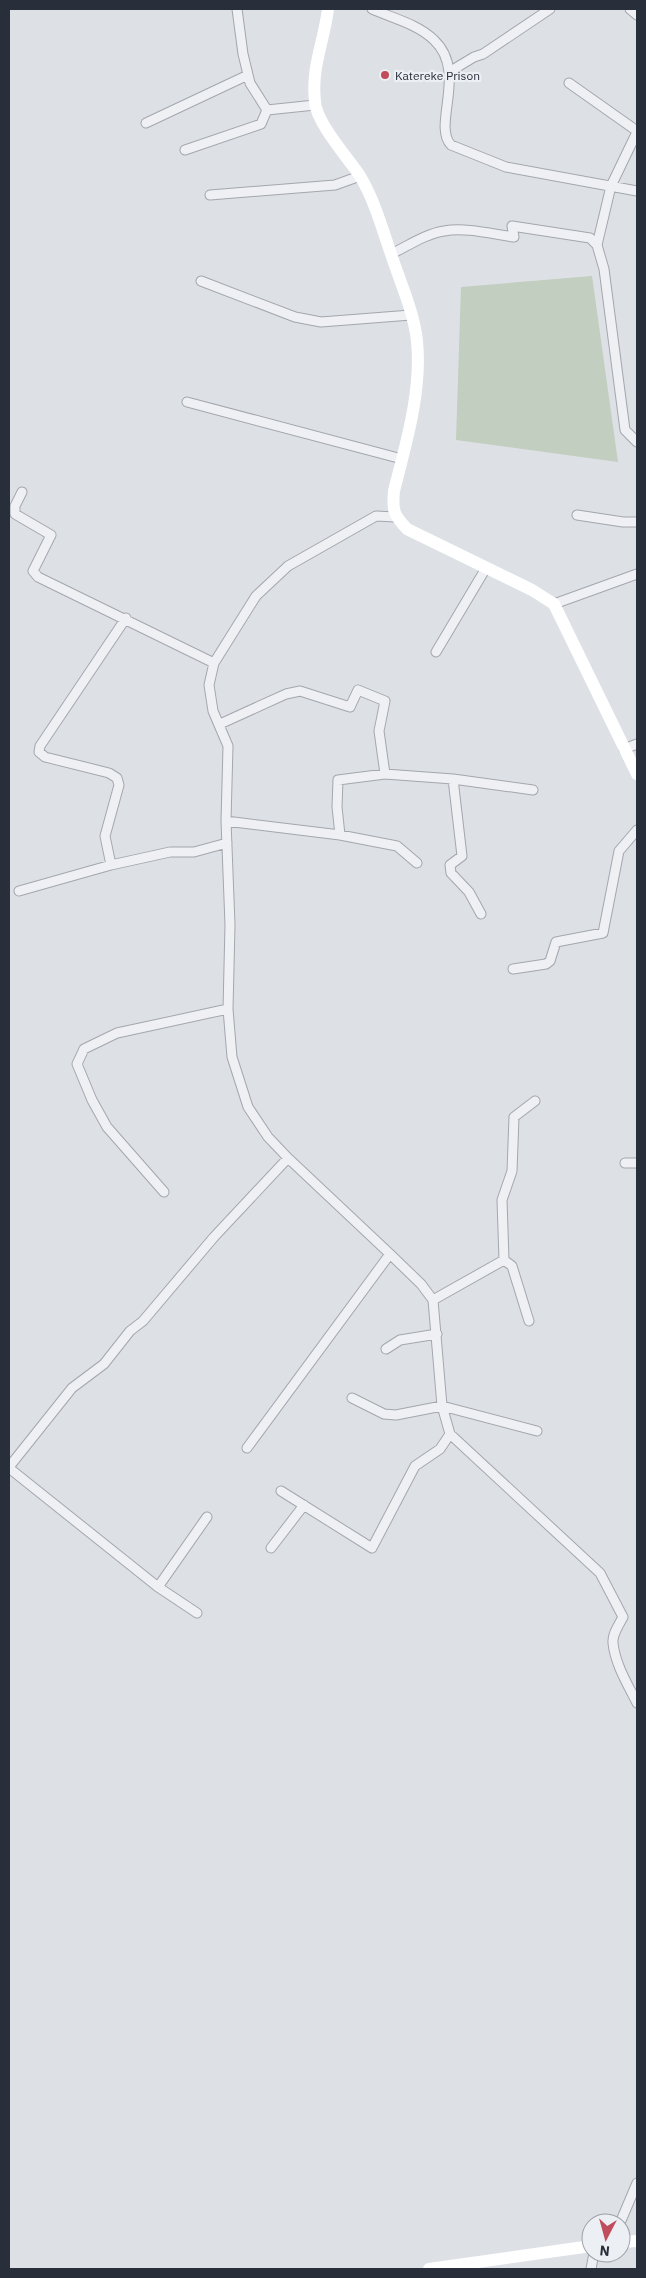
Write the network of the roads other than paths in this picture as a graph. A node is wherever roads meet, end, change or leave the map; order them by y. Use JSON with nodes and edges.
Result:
{"nodes":[{"id":1,"x":237,"y":9,"type":"edge"},
{"id":2,"x":328,"y":9,"type":"edge"},
{"id":3,"x":372,"y":9,"type":"edge"},
{"id":4,"x":550,"y":9,"type":"edge"},
{"id":5,"x":630,"y":9,"type":"edge"},
{"id":6,"x":637,"y":15,"type":"edge"},
{"id":7,"x":449,"y":72,"type":"junction"},
{"id":8,"x":248,"y":75,"type":"junction"},
{"id":9,"x":570,"y":83,"type":"dead end"},
{"id":10,"x":314,"y":105,"type":"junction"},
{"id":11,"x":267,"y":110,"type":"junction"},
{"id":12,"x":146,"y":123,"type":"dead end"},
{"id":13,"x":637,"y":132,"type":"edge"},
{"id":14,"x":185,"y":150,"type":"dead end"},
{"id":15,"x":360,"y":176,"type":"junction"},
{"id":16,"x":610,"y":186,"type":"junction"},
{"id":17,"x":637,"y":191,"type":"edge"},
{"id":18,"x":210,"y":195,"type":"dead end"},
{"id":19,"x":597,"y":246,"type":"junction"},
{"id":20,"x":391,"y":254,"type":"junction"},
{"id":21,"x":201,"y":281,"type":"dead end"},
{"id":22,"x":411,"y":314,"type":"junction"},
{"id":23,"x":187,"y":402,"type":"dead end"},
{"id":24,"x":637,"y":442,"type":"edge"},
{"id":25,"x":402,"y":459,"type":"junction"},
{"id":26,"x":22,"y":492,"type":"dead end"},
{"id":27,"x":577,"y":515,"type":"dead end"},
{"id":28,"x":395,"y":517,"type":"junction"},
{"id":29,"x":637,"y":522,"type":"edge"},
{"id":30,"x":486,"y":568,"type":"junction"},
{"id":31,"x":637,"y":574,"type":"edge"},
{"id":32,"x":554,"y":604,"type":"junction"},
{"id":33,"x":126,"y":618,"type":"junction"},
{"id":34,"x":436,"y":652,"type":"dead end"},
{"id":35,"x":214,"y":663,"type":"junction"},
{"id":36,"x":220,"y":724,"type":"junction"},
{"id":37,"x":637,"y":744,"type":"edge"},
{"id":38,"x":624,"y":749,"type":"junction"},
{"id":39,"x":385,"y":774,"type":"junction"},
{"id":40,"x":637,"y":774,"type":"edge"},
{"id":41,"x":453,"y":779,"type":"junction"},
{"id":42,"x":533,"y":790,"type":"dead end"},
{"id":43,"x":226,"y":822,"type":"junction"},
{"id":44,"x":637,"y":830,"type":"edge"},
{"id":45,"x":340,"y":835,"type":"junction"},
{"id":46,"x":227,"y":843,"type":"junction"},
{"id":47,"x":417,"y":864,"type":"dead end"},
{"id":48,"x":111,"y":865,"type":"junction"},
{"id":49,"x":19,"y":891,"type":"dead end"},
{"id":50,"x":481,"y":914,"type":"dead end"},
{"id":51,"x":513,"y":969,"type":"dead end"},
{"id":52,"x":228,"y":1009,"type":"junction"},
{"id":53,"x":535,"y":1100,"type":"dead end"},
{"id":54,"x":288,"y":1158,"type":"junction"},
{"id":55,"x":625,"y":1163,"type":"dead end"},
{"id":56,"x":637,"y":1163,"type":"edge"},
{"id":57,"x":164,"y":1192,"type":"dead end"},
{"id":58,"x":390,"y":1254,"type":"junction"},
{"id":59,"x":504,"y":1260,"type":"junction"},
{"id":60,"x":433,"y":1300,"type":"junction"},
{"id":61,"x":528,"y":1321,"type":"dead end"},
{"id":62,"x":437,"y":1334,"type":"junction"},
{"id":63,"x":386,"y":1349,"type":"dead end"},
{"id":64,"x":352,"y":1398,"type":"dead end"},
{"id":65,"x":442,"y":1406,"type":"junction"},
{"id":66,"x":537,"y":1431,"type":"dead end"},
{"id":67,"x":450,"y":1434,"type":"junction"},
{"id":68,"x":247,"y":1448,"type":"dead end"},
{"id":69,"x":9,"y":1468,"type":"edge"},
{"id":70,"x":281,"y":1491,"type":"dead end"},
{"id":71,"x":304,"y":1505,"type":"junction"},
{"id":72,"x":207,"y":1517,"type":"dead end"},
{"id":73,"x":271,"y":1548,"type":"dead end"},
{"id":74,"x":158,"y":1587,"type":"junction"},
{"id":75,"x":197,"y":1613,"type":"dead end"},
{"id":76,"x":637,"y":1703,"type":"edge"},
{"id":77,"x":637,"y":2183,"type":"edge"},
{"id":78,"x":624,"y":2213,"type":"edge"},
{"id":79,"x":581,"y":2247,"type":"edge"},
{"id":80,"x":429,"y":2269,"type":"edge"}],
"edges":[{"from":1,"to":8,"type":"street"},
{"from":2,"to":10,"type":"street"},
{"from":3,"to":7,"type":"street"},
{"from":4,"to":7,"type":"street"},
{"from":5,"to":6,"type":"street"},
{"from":7,"to":16,"type":"street"},
{"from":8,"to":11,"type":"street"},
{"from":8,"to":12,"type":"street"},
{"from":9,"to":13,"type":"street"},
{"from":10,"to":11,"type":"street"},
{"from":10,"to":15,"type":"street"},
{"from":11,"to":14,"type":"street"},
{"from":13,"to":16,"type":"street"},
{"from":15,"to":18,"type":"street"},
{"from":15,"to":20,"type":"street"},
{"from":16,"to":17,"type":"street"},
{"from":16,"to":19,"type":"street"},
{"from":19,"to":20,"type":"street"},
{"from":19,"to":24,"type":"street"},
{"from":20,"to":22,"type":"street"},
{"from":21,"to":22,"type":"street"},
{"from":22,"to":25,"type":"street"},
{"from":23,"to":25,"type":"street"},
{"from":25,"to":28,"type":"street"},
{"from":26,"to":33,"type":"street"},
{"from":27,"to":29,"type":"street"},
{"from":28,"to":30,"type":"street"},
{"from":28,"to":35,"type":"street"},
{"from":30,"to":32,"type":"street"},
{"from":30,"to":34,"type":"street"},
{"from":31,"to":32,"type":"street"},
{"from":32,"to":38,"type":"street"},
{"from":33,"to":35,"type":"street"},
{"from":33,"to":48,"type":"street"},
{"from":35,"to":36,"type":"street"},
{"from":36,"to":39,"type":"street"},
{"from":36,"to":43,"type":"street"},
{"from":37,"to":38,"type":"street"},
{"from":38,"to":40,"type":"street"},
{"from":39,"to":41,"type":"street"},
{"from":39,"to":45,"type":"street"},
{"from":41,"to":42,"type":"street"},
{"from":41,"to":50,"type":"street"},
{"from":43,"to":45,"type":"street"},
{"from":43,"to":46,"type":"street"},
{"from":44,"to":51,"type":"street"},
{"from":45,"to":47,"type":"street"},
{"from":46,"to":48,"type":"street"},
{"from":46,"to":52,"type":"street"},
{"from":48,"to":49,"type":"street"},
{"from":52,"to":54,"type":"street"},
{"from":52,"to":57,"type":"street"},
{"from":53,"to":59,"type":"street"},
{"from":54,"to":58,"type":"street"},
{"from":54,"to":69,"type":"street"},
{"from":55,"to":56,"type":"street"},
{"from":58,"to":60,"type":"street"},
{"from":58,"to":68,"type":"street"},
{"from":59,"to":60,"type":"street"},
{"from":59,"to":61,"type":"street"},
{"from":60,"to":62,"type":"street"},
{"from":62,"to":63,"type":"street"},
{"from":62,"to":65,"type":"street"},
{"from":64,"to":65,"type":"street"},
{"from":65,"to":66,"type":"street"},
{"from":65,"to":67,"type":"street"},
{"from":67,"to":71,"type":"street"},
{"from":67,"to":76,"type":"street"},
{"from":69,"to":74,"type":"street"},
{"from":70,"to":71,"type":"street"},
{"from":71,"to":73,"type":"street"},
{"from":72,"to":74,"type":"street"},
{"from":74,"to":75,"type":"street"},
{"from":77,"to":78,"type":"street"},
{"from":79,"to":80,"type":"street"}]}
